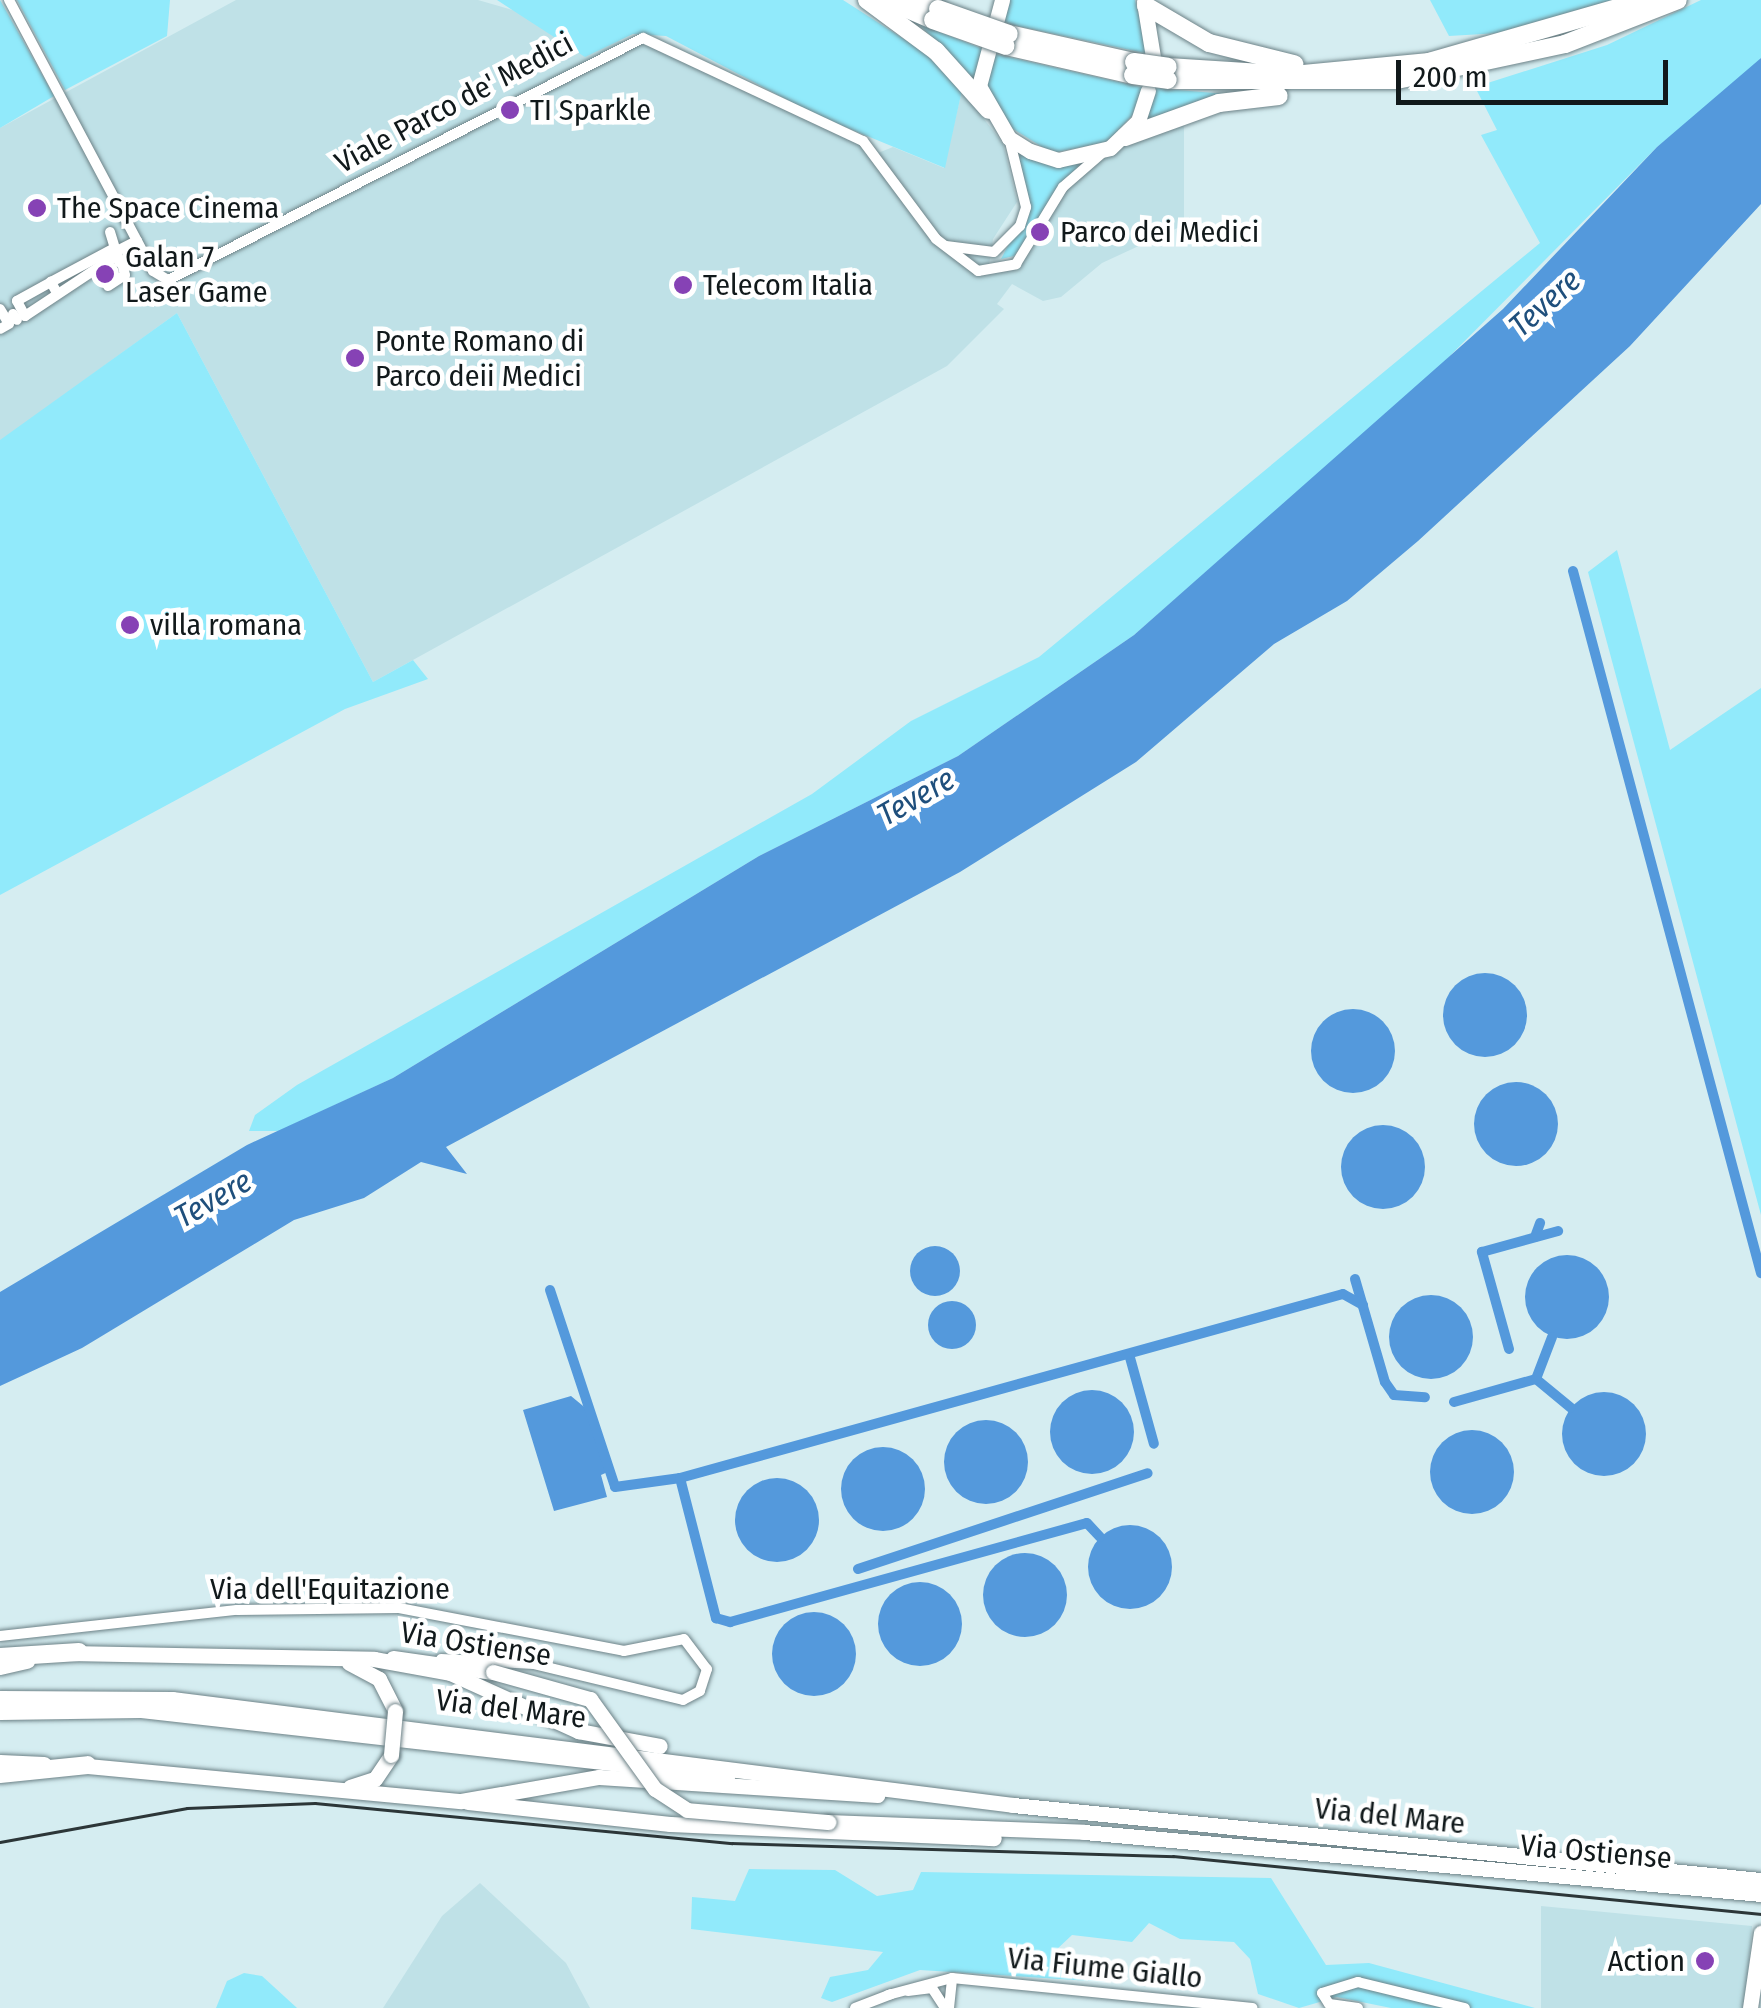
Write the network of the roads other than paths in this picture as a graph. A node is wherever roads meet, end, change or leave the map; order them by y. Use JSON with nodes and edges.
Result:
{"nodes":[{"id":1,"x":9,"y":0,"type":"edge"},
{"id":2,"x":867,"y":0,"type":"edge"},
{"id":3,"x":886,"y":0,"type":"edge"},
{"id":4,"x":918,"y":0,"type":"edge"},
{"id":5,"x":1002,"y":0,"type":"edge"},
{"id":6,"x":1645,"y":0,"type":"edge"},
{"id":7,"x":1678,"y":0,"type":"edge"},
{"id":8,"x":1145,"y":3,"type":"edge"},
{"id":9,"x":935,"y":14,"type":"junction"},
{"id":10,"x":1163,"y":68,"type":"junction"},
{"id":11,"x":1357,"y":78,"type":"junction"},
{"id":12,"x":1148,"y":91,"type":"dead end"},
{"id":13,"x":989,"y":110,"type":"junction"},
{"id":14,"x":1009,"y":138,"type":"junction"},
{"id":15,"x":1118,"y":142,"type":"junction"},
{"id":16,"x":130,"y":228,"type":"junction"},
{"id":17,"x":138,"y":241,"type":"junction"},
{"id":18,"x":945,"y":246,"type":"junction"},
{"id":19,"x":994,"y":252,"type":"junction"},
{"id":20,"x":144,"y":254,"type":"junction"},
{"id":21,"x":115,"y":256,"type":"junction"},
{"id":22,"x":987,"y":272,"type":"junction"},
{"id":23,"x":108,"y":286,"type":"dead end"},
{"id":24,"x":54,"y":288,"type":"dead end"},
{"id":25,"x":0,"y":310,"type":"edge"},
{"id":26,"x":0,"y":329,"type":"edge"},
{"id":27,"x":0,"y":1636,"type":"edge"},
{"id":28,"x":79,"y":1652,"type":"junction"},
{"id":29,"x":0,"y":1657,"type":"edge"},
{"id":30,"x":374,"y":1658,"type":"junction"},
{"id":31,"x":338,"y":1660,"type":"junction"},
{"id":32,"x":490,"y":1666,"type":"junction"},
{"id":33,"x":0,"y":1667,"type":"edge"},
{"id":34,"x":0,"y":1698,"type":"edge"},
{"id":35,"x":0,"y":1712,"type":"edge"},
{"id":36,"x":0,"y":1762,"type":"edge"},
{"id":37,"x":88,"y":1766,"type":"junction"},
{"id":38,"x":0,"y":1774,"type":"edge"},
{"id":39,"x":860,"y":1784,"type":"junction"},
{"id":40,"x":336,"y":1788,"type":"junction"},
{"id":41,"x":877,"y":1796,"type":"junction"},
{"id":42,"x":461,"y":1801,"type":"junction"},
{"id":43,"x":1013,"y":1805,"type":"junction"},
{"id":44,"x":1128,"y":1838,"type":"junction"},
{"id":45,"x":1761,"y":1880,"type":"edge"},
{"id":46,"x":1761,"y":1894,"type":"edge"},
{"id":47,"x":1761,"y":1933,"type":"edge"},
{"id":48,"x":952,"y":1978,"type":"junction"},
{"id":49,"x":888,"y":1995,"type":"junction"},
{"id":50,"x":855,"y":2008,"type":"edge"},
{"id":51,"x":947,"y":2008,"type":"edge"},
{"id":52,"x":1253,"y":2008,"type":"edge"},
{"id":53,"x":1358,"y":2008,"type":"edge"},
{"id":54,"x":1465,"y":2008,"type":"edge"},
{"id":55,"x":1750,"y":2008,"type":"edge"}],
"edges":[{"from":1,"to":16,"type":"street"},
{"from":2,"to":13,"type":"highway"},
{"from":3,"to":9,"type":"highway"},
{"from":4,"to":9,"type":"highway"},
{"from":5,"to":13,"type":"main road"},
{"from":6,"to":11,"type":"highway"},
{"from":7,"to":11,"type":"highway"},
{"from":8,"to":10,"type":"main road"},
{"from":8,"to":11,"type":"highway"},
{"from":9,"to":10,"type":"highway","bridge":true},
{"from":10,"to":11,"type":"highway"},
{"from":11,"to":15,"type":"highway"},
{"from":12,"to":15,"type":"main road"},
{"from":13,"to":14,"type":"main road"},
{"from":14,"to":15,"type":"main road"},
{"from":14,"to":19,"type":"street"},
{"from":15,"to":22,"type":"street"},
{"from":16,"to":17,"type":"street"},
{"from":16,"to":21,"type":"street"},
{"from":17,"to":20,"type":"street"},
{"from":17,"to":21,"type":"street"},
{"from":18,"to":19,"type":"street"},
{"from":18,"to":20,"type":"street","name":"Viale Parco de' Medici"},
{"from":18,"to":22,"type":"street","name":"Viale Parco de' Medici"},
{"from":19,"to":22,"type":"street"},
{"from":20,"to":21,"type":"street"},
{"from":21,"to":23,"type":"street"},
{"from":21,"to":24,"type":"street"},
{"from":25,"to":26,"type":"street"},
{"from":27,"to":32,"type":"street","name":"Via dell'Equitazione"},
{"from":28,"to":29,"type":"highway"},
{"from":28,"to":31,"type":"main road","name":"Via Ostiense"},
{"from":28,"to":33,"type":"main road","name":"Via Ostiense"},
{"from":30,"to":31,"type":"main road","name":"Via Ostiense"},
{"from":30,"to":32,"type":"main road","name":"Via Ostiense"},
{"from":30,"to":39,"type":"main road"},
{"from":31,"to":40,"type":"main road","bridge":true},
{"from":32,"to":44,"type":"main road","name":"Via Ostiense","bridge":true},
{"from":34,"to":39,"type":"main road","name":"Via del Mare"},
{"from":35,"to":41,"type":"main road","name":"Via del Mare"},
{"from":36,"to":37,"type":"main road","name":"Via Ostiense"},
{"from":37,"to":38,"type":"highway"},
{"from":37,"to":40,"type":"main road","name":"Via Ostiense"},
{"from":39,"to":43,"type":"main road","name":"Via del Mare"},
{"from":40,"to":42,"type":"main road","name":"Via Ostiense"},
{"from":41,"to":42,"type":"main road"},
{"from":41,"to":43,"type":"main road","name":"Via del Mare"},
{"from":42,"to":44,"type":"main road","name":"Via Ostiense"},
{"from":43,"to":45,"type":"main road","name":"Via del Mare"},
{"from":44,"to":46,"type":"main road","name":"Via Ostiense"},
{"from":47,"to":55,"type":"main road"},
{"from":48,"to":49,"type":"street","name":"Via Fiume Giallo"},
{"from":48,"to":51,"type":"street","name":"Via Fiume Giallo"},
{"from":48,"to":52,"type":"street","name":"Via Fiume Giallo"},
{"from":49,"to":50,"type":"street","name":"Via Fiume Giallo"},
{"from":49,"to":51,"type":"street","name":"Via Fiume Giallo"},
{"from":53,"to":54,"type":"street"}]}
